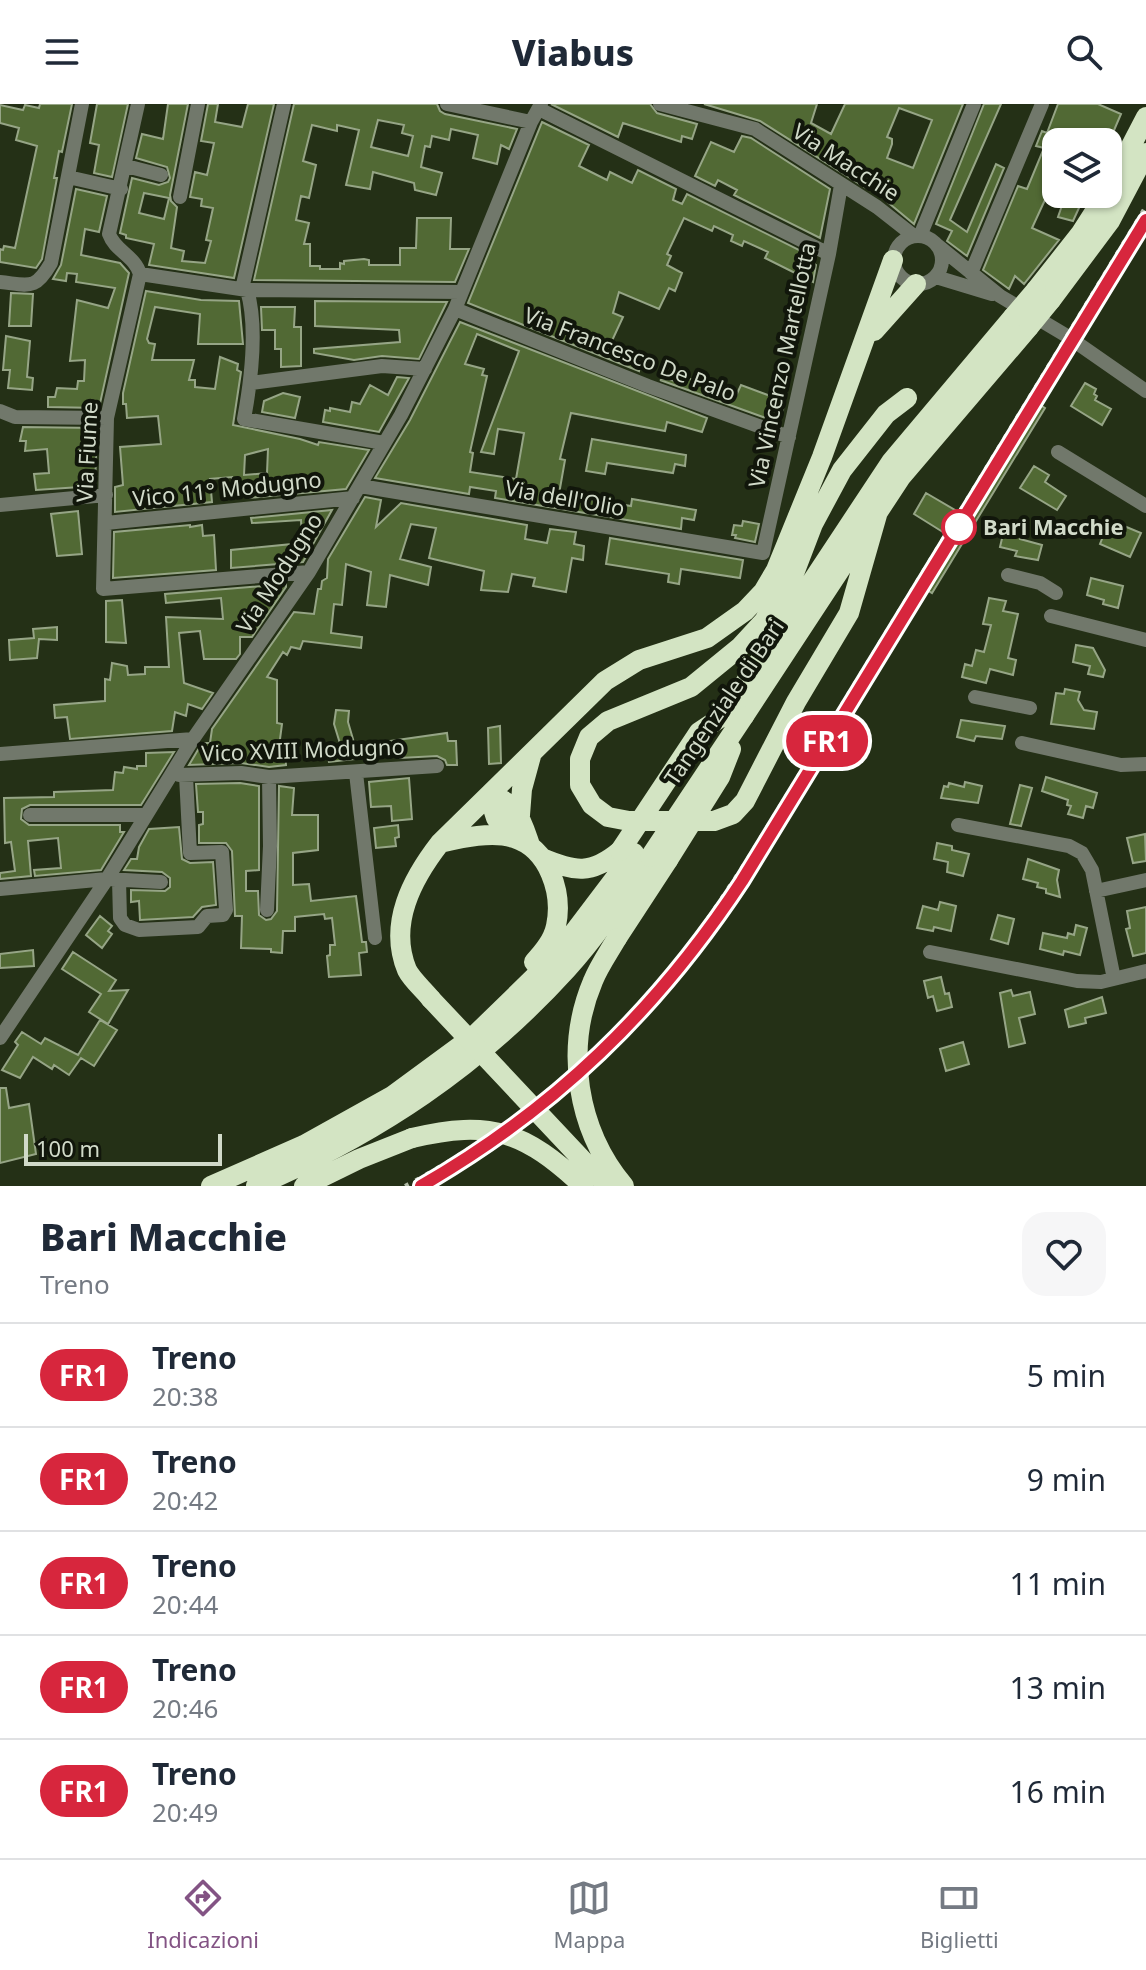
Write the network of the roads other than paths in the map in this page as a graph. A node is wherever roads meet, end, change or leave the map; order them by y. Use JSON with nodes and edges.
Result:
{"nodes":[{"id":1,"x":82,"y":104,"type":"edge"},
{"id":2,"x":138,"y":104,"type":"edge"},
{"id":3,"x":198,"y":104,"type":"edge"},
{"id":4,"x":284,"y":104,"type":"edge"},
{"id":5,"x":447,"y":104,"type":"edge"},
{"id":6,"x":660,"y":104,"type":"edge"},
{"id":7,"x":974,"y":104,"type":"edge"},
{"id":8,"x":1042,"y":104,"type":"edge"},
{"id":9,"x":537,"y":112,"type":"edge"},
{"id":10,"x":1146,"y":117,"type":"edge"},
{"id":11,"x":1146,"y":153,"type":"edge"},
{"id":12,"x":1122,"y":163,"type":"edge"},
{"id":13,"x":126,"y":166,"type":"junction"},
{"id":14,"x":161,"y":175,"type":"dead end"},
{"id":15,"x":68,"y":177,"type":"junction"},
{"id":16,"x":841,"y":185,"type":"junction"},
{"id":17,"x":121,"y":189,"type":"junction"},
{"id":18,"x":180,"y":197,"type":"dead end"},
{"id":19,"x":877,"y":207,"type":"junction"},
{"id":20,"x":1096,"y":208,"type":"edge"},
{"id":21,"x":917,"y":236,"type":"junction"},
{"id":22,"x":937,"y":245,"type":"junction"},
{"id":23,"x":896,"y":253,"type":"junction"},
{"id":24,"x":829,"y":254,"type":"junction"},
{"id":25,"x":971,"y":273,"type":"junction"},
{"id":26,"x":140,"y":274,"type":"junction"},
{"id":27,"x":936,"y":277,"type":"junction"},
{"id":28,"x":0,"y":282,"type":"edge"},
{"id":29,"x":916,"y":284,"type":"junction"},
{"id":30,"x":244,"y":289,"type":"junction"},
{"id":31,"x":461,"y":292,"type":"junction"},
{"id":32,"x":1000,"y":296,"type":"junction"},
{"id":33,"x":455,"y":309,"type":"junction"},
{"id":34,"x":1021,"y":322,"type":"junction"},
{"id":35,"x":864,"y":344,"type":"junction"},
{"id":36,"x":425,"y":369,"type":"junction"},
{"id":37,"x":251,"y":383,"type":"junction"},
{"id":38,"x":1146,"y":391,"type":"edge"},
{"id":39,"x":907,"y":398,"type":"dead end"},
{"id":40,"x":0,"y":411,"type":"edge"},
{"id":41,"x":107,"y":418,"type":"junction"},
{"id":42,"x":789,"y":437,"type":"junction"},
{"id":43,"x":384,"y":443,"type":"junction"},
{"id":44,"x":1058,"y":452,"type":"dead end"},
{"id":45,"x":894,"y":472,"type":"junction"},
{"id":46,"x":357,"y":492,"type":"junction"},
{"id":47,"x":106,"y":495,"type":"junction"},
{"id":48,"x":0,"y":505,"type":"edge"},
{"id":49,"x":1146,"y":506,"type":"edge"},
{"id":50,"x":877,"y":515,"type":"junction"},
{"id":51,"x":106,"y":523,"type":"junction"},
{"id":52,"x":763,"y":553,"type":"joint"},
{"id":53,"x":309,"y":572,"type":"junction"},
{"id":54,"x":1008,"y":575,"type":"dead end"},
{"id":55,"x":1056,"y":593,"type":"dead end"},
{"id":56,"x":1051,"y":616,"type":"dead end"},
{"id":57,"x":1146,"y":640,"type":"edge"},
{"id":58,"x":975,"y":697,"type":"dead end"},
{"id":59,"x":1030,"y":708,"type":"dead end"},
{"id":60,"x":734,"y":716,"type":"junction"},
{"id":61,"x":193,"y":739,"type":"junction"},
{"id":62,"x":1022,"y":743,"type":"dead end"},
{"id":63,"x":532,"y":752,"type":"junction"},
{"id":64,"x":0,"y":754,"type":"edge"},
{"id":65,"x":1146,"y":764,"type":"edge"},
{"id":66,"x":437,"y":766,"type":"dead end"},
{"id":67,"x":171,"y":773,"type":"junction"},
{"id":68,"x":356,"y":773,"type":"junction"},
{"id":69,"x":186,"y":776,"type":"junction"},
{"id":70,"x":269,"y":777,"type":"junction"},
{"id":71,"x":489,"y":796,"type":"junction"},
{"id":72,"x":30,"y":815,"type":"dead end"},
{"id":73,"x":145,"y":815,"type":"junction"},
{"id":74,"x":520,"y":815,"type":"junction"},
{"id":75,"x":958,"y":825,"type":"dead end"},
{"id":76,"x":440,"y":843,"type":"junction"},
{"id":77,"x":528,"y":847,"type":"junction"},
{"id":78,"x":643,"y":855,"type":"junction"},
{"id":79,"x":113,"y":879,"type":"junction"},
{"id":80,"x":1146,"y":880,"type":"edge"},
{"id":81,"x":161,"y":882,"type":"dead end"},
{"id":82,"x":0,"y":889,"type":"edge"},
{"id":83,"x":1096,"y":891,"type":"junction"},
{"id":84,"x":267,"y":910,"type":"dead end"},
{"id":85,"x":375,"y":938,"type":"dead end"},
{"id":86,"x":930,"y":952,"type":"dead end"},
{"id":87,"x":1146,"y":971,"type":"edge"},
{"id":88,"x":1114,"y":979,"type":"junction"},
{"id":89,"x":475,"y":1035,"type":"junction"},
{"id":90,"x":0,"y":1038,"type":"edge"},
{"id":91,"x":211,"y":1186,"type":"edge"},
{"id":92,"x":256,"y":1186,"type":"edge"},
{"id":93,"x":304,"y":1186,"type":"edge"},
{"id":94,"x":583,"y":1186,"type":"edge"},
{"id":95,"x":607,"y":1186,"type":"edge"},
{"id":96,"x":624,"y":1186,"type":"edge"}],
"edges":[{"from":1,"to":15,"type":"street"},
{"from":2,"to":13,"type":"street"},
{"from":3,"to":18,"type":"street"},
{"from":4,"to":30,"type":"street"},
{"from":5,"to":9,"type":"street"},
{"from":6,"to":16,"type":"street","name":"Via Macchie"},
{"from":7,"to":21,"type":"street"},
{"from":8,"to":25,"type":"street"},
{"from":9,"to":24,"type":"street"},
{"from":9,"to":31,"type":"street","name":"Via Modugno"},
{"from":10,"to":12,"type":"highway","name":"Tangenziale di Bari"},
{"from":11,"to":34,"type":"highway","name":"Tangenziale di Bari","bridge":true},
{"from":13,"to":14,"type":"street"},
{"from":13,"to":17,"type":"street"},
{"from":15,"to":17,"type":"street"},
{"from":15,"to":28,"type":"street"},
{"from":16,"to":19,"type":"street","name":"Via Macchie"},
{"from":16,"to":24,"type":"street","name":"Via Vincenzo Martellotta"},
{"from":17,"to":26,"type":"street"},
{"from":19,"to":21,"type":"street","name":"Via Macchie"},
{"from":19,"to":23,"type":"street"},
{"from":20,"to":34,"type":"highway","name":"Tangenziale di Bari","bridge":true},
{"from":21,"to":22,"type":"street"},
{"from":21,"to":23,"type":"street"},
{"from":22,"to":25,"type":"street"},
{"from":22,"to":27,"type":"street"},
{"from":23,"to":29,"type":"street"},
{"from":23,"to":35,"type":"highway"},
{"from":24,"to":42,"type":"street","name":"Via Vincenzo Martellotta"},
{"from":25,"to":32,"type":"street"},
{"from":26,"to":30,"type":"street"},
{"from":26,"to":41,"type":"street","name":"Via Fiume"},
{"from":27,"to":29,"type":"street"},
{"from":27,"to":32,"type":"street"},
{"from":29,"to":35,"type":"highway"},
{"from":30,"to":31,"type":"street"},
{"from":30,"to":37,"type":"street"},
{"from":31,"to":33,"type":"street","name":"Via Modugno"},
{"from":32,"to":38,"type":"street"},
{"from":33,"to":36,"type":"street","name":"Via Modugno"},
{"from":33,"to":42,"type":"street","name":"Via Francesco De Palo"},
{"from":34,"to":45,"type":"highway","name":"Tangenziale di Bari"},
{"from":35,"to":63,"type":"highway"},
{"from":36,"to":37,"type":"street"},
{"from":36,"to":43,"type":"street","name":"Via Modugno"},
{"from":37,"to":43,"type":"street"},
{"from":39,"to":50,"type":"highway"},
{"from":40,"to":41,"type":"street"},
{"from":41,"to":47,"type":"street","name":"Via Fiume"},
{"from":42,"to":52,"type":"street","name":"Via Vincenzo Martellotta"},
{"from":43,"to":46,"type":"street","name":"Via Modugno"},
{"from":44,"to":49,"type":"street"},
{"from":45,"to":50,"type":"highway","name":"Tangenziale di Bari"},
{"from":45,"to":60,"type":"highway","name":"Tangenziale di Bari"},
{"from":46,"to":51,"type":"street","name":"Vico 11° Modugno"},
{"from":46,"to":52,"type":"street","name":"Via dell'Olio"},
{"from":46,"to":53,"type":"street","name":"Via Modugno"},
{"from":47,"to":48,"type":"street"},
{"from":47,"to":51,"type":"street","name":"Via Fiume"},
{"from":50,"to":60,"type":"highway","name":"Tangenziale di Bari"},
{"from":51,"to":53,"type":"street","name":"Via Fiume"},
{"from":53,"to":61,"type":"street","name":"Via Modugno"},
{"from":54,"to":55,"type":"street"},
{"from":56,"to":57,"type":"street"},
{"from":58,"to":59,"type":"street"},
{"from":60,"to":78,"type":"highway","name":"Tangenziale di Bari","bridge":true},
{"from":60,"to":78,"type":"highway","bridge":true},
{"from":61,"to":64,"type":"street"},
{"from":61,"to":67,"type":"street","name":"Via Modugno"},
{"from":62,"to":65,"type":"street"},
{"from":63,"to":71,"type":"highway"},
{"from":63,"to":74,"type":"highway"},
{"from":66,"to":68,"type":"street","name":"Vico XVIII Modugno"},
{"from":67,"to":69,"type":"street","name":"Vico XVIII Modugno"},
{"from":67,"to":73,"type":"street","name":"Via Modugno"},
{"from":68,"to":70,"type":"street","name":"Vico XVIII Modugno"},
{"from":68,"to":85,"type":"street"},
{"from":69,"to":70,"type":"street","name":"Vico XVIII Modugno"},
{"from":69,"to":79,"type":"street"},
{"from":70,"to":84,"type":"street"},
{"from":71,"to":74,"type":"highway"},
{"from":71,"to":76,"type":"highway"},
{"from":71,"to":77,"type":"highway"},
{"from":72,"to":73,"type":"street"},
{"from":73,"to":79,"type":"street","name":"Via Modugno"},
{"from":74,"to":77,"type":"highway"},
{"from":75,"to":83,"type":"street"},
{"from":76,"to":77,"type":"highway"},
{"from":76,"to":95,"type":"highway","bridge":true},
{"from":77,"to":78,"type":"highway"},
{"from":77,"to":89,"type":"highway"},
{"from":78,"to":89,"type":"highway","name":"Tangenziale di Bari"},
{"from":78,"to":92,"type":"highway","name":"Tangenziale di Bari"},
{"from":78,"to":96,"type":"highway","bridge":true},
{"from":79,"to":81,"type":"street"},
{"from":79,"to":82,"type":"street"},
{"from":79,"to":90,"type":"street","name":"Via Modugno"},
{"from":80,"to":83,"type":"street"},
{"from":83,"to":88,"type":"street"},
{"from":86,"to":88,"type":"street"},
{"from":87,"to":88,"type":"street"},
{"from":89,"to":91,"type":"highway","name":"Tangenziale di Bari"},
{"from":93,"to":94,"type":"highway","bridge":true}]}
